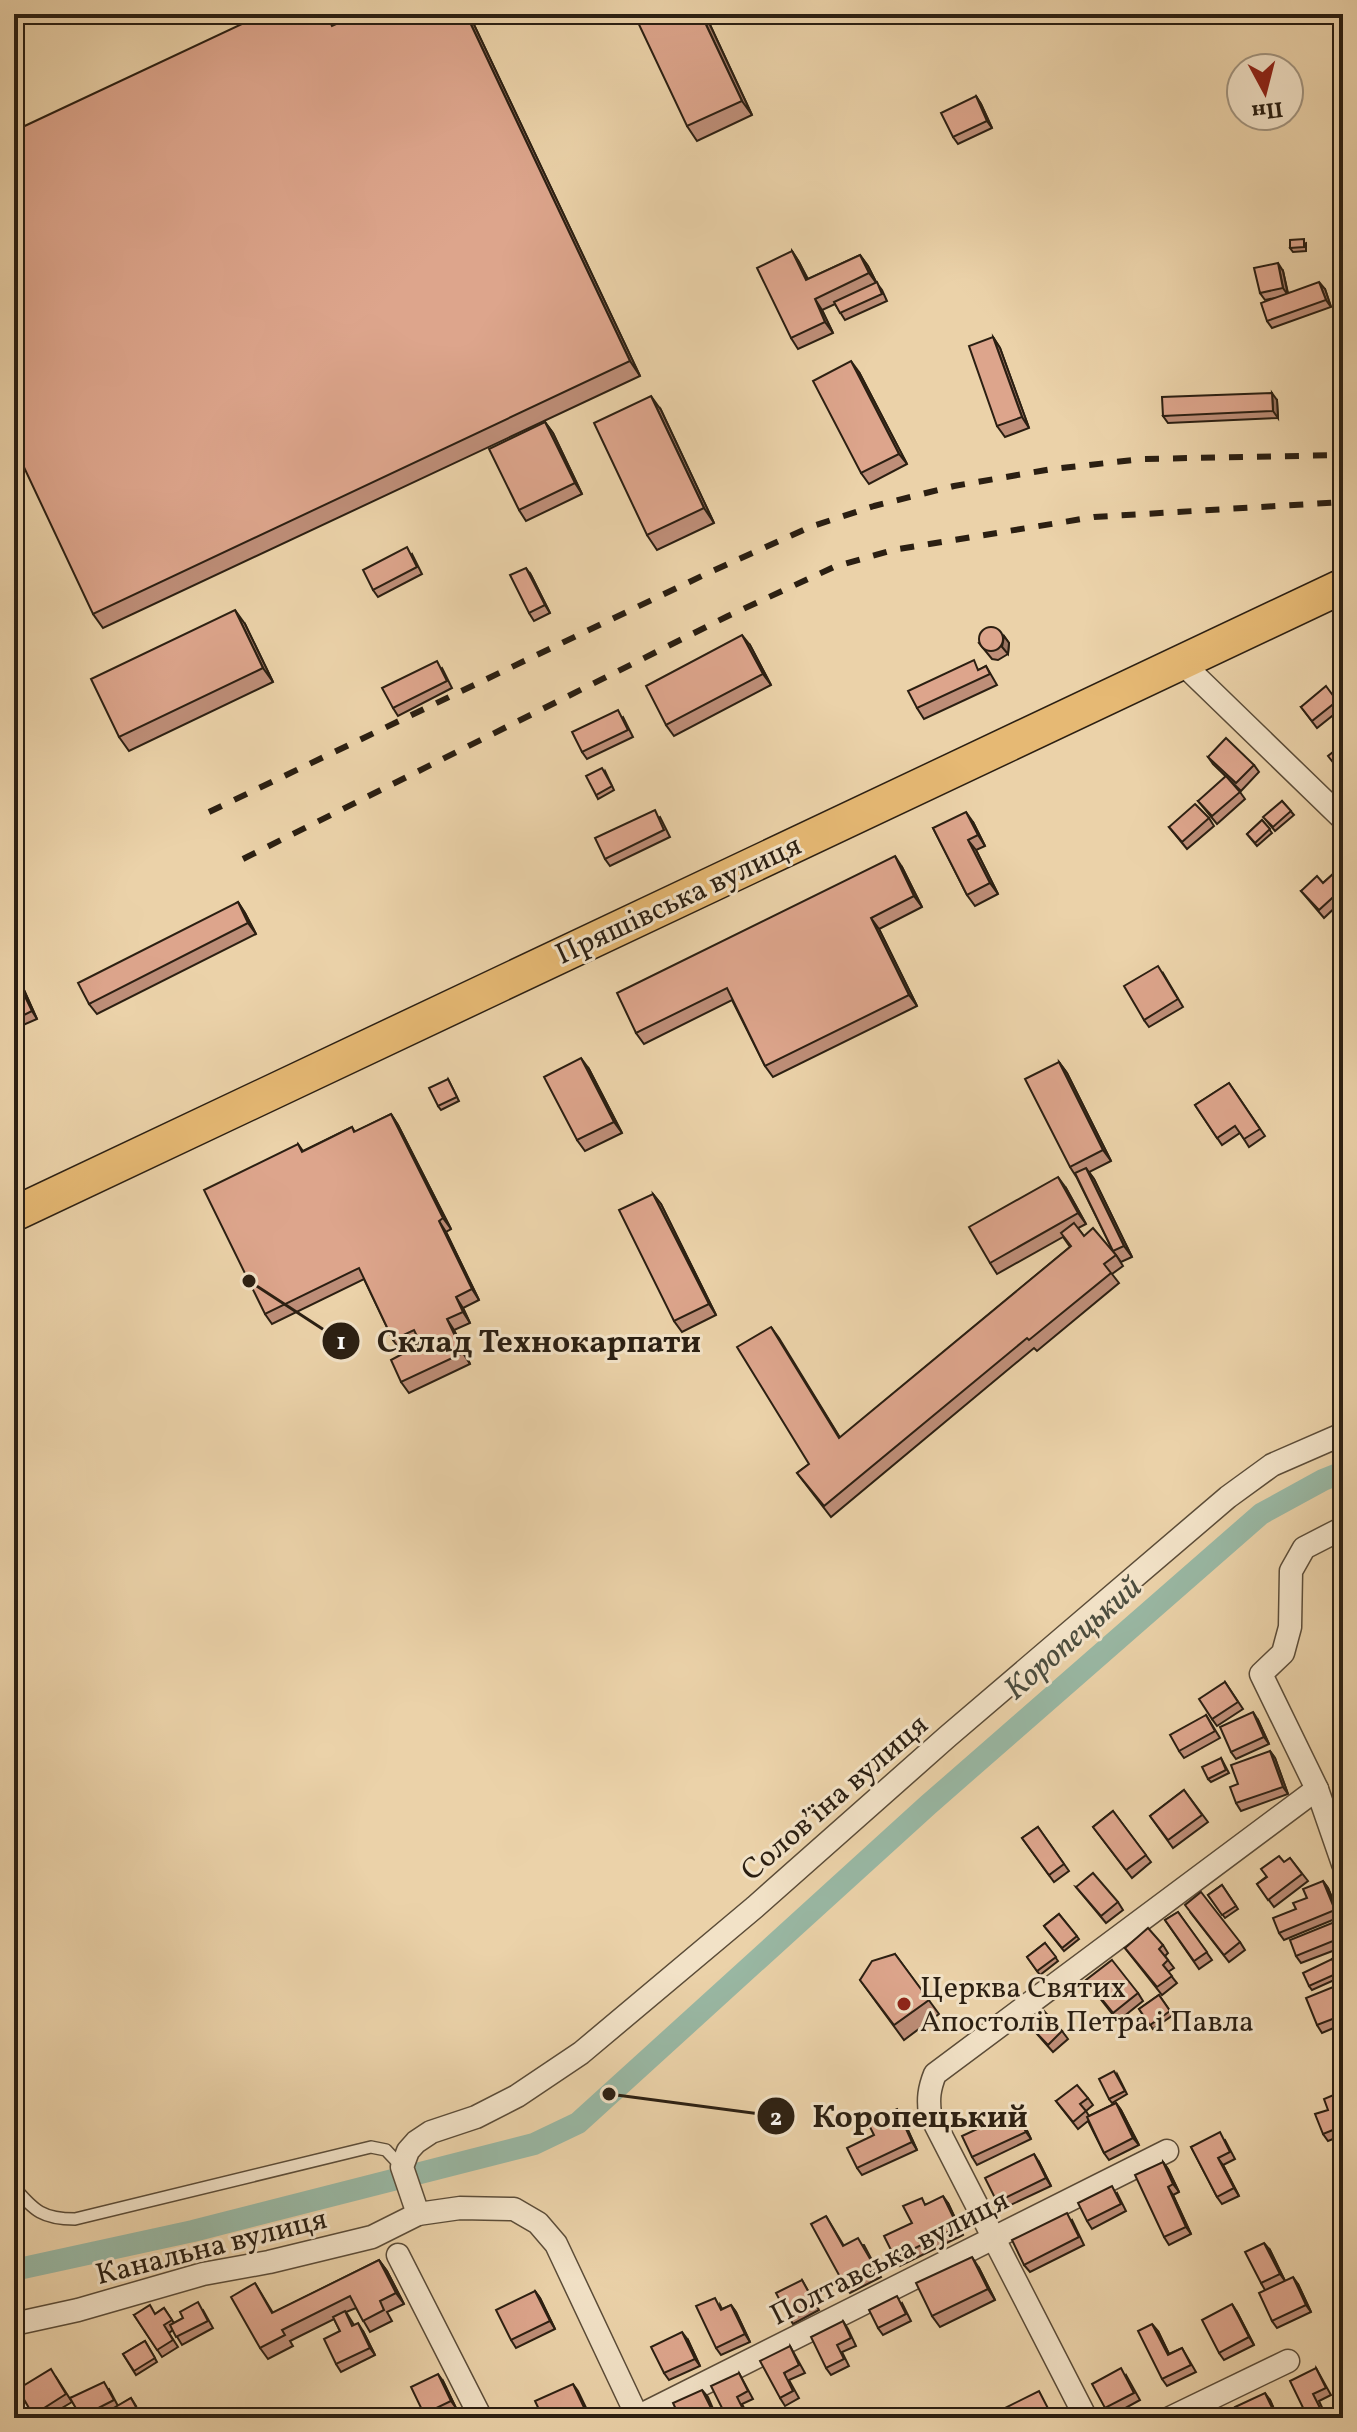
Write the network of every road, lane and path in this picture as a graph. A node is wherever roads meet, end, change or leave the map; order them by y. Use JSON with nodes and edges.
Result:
{"nodes":[{"id":1,"x":1343,"y":586,"type":"edge"},
{"id":2,"x":1180,"y":661,"type":"junction"},
{"id":3,"x":1343,"y":819,"type":"edge"},
{"id":4,"x":14,"y":1214,"type":"edge"},
{"id":5,"x":1343,"y":1434,"type":"edge"},
{"id":6,"x":1343,"y":1528,"type":"edge"},
{"id":7,"x":1317,"y":1789,"type":"junction"},
{"id":8,"x":1343,"y":1864,"type":"edge"},
{"id":9,"x":1167,"y":2151,"type":"dead end"},
{"id":10,"x":402,"y":2167,"type":"junction"},
{"id":11,"x":14,"y":2187,"type":"edge"},
{"id":12,"x":415,"y":2203,"type":"junction"},
{"id":13,"x":993,"y":2239,"type":"junction"},
{"id":14,"x":398,"y":2255,"type":"dead end"},
{"id":15,"x":14,"y":2324,"type":"edge"},
{"id":16,"x":1288,"y":2361,"type":"dead end"},
{"id":17,"x":14,"y":2399,"type":"edge"},
{"id":18,"x":638,"y":2417,"type":"edge"},
{"id":19,"x":24,"y":2418,"type":"edge"},
{"id":20,"x":481,"y":2418,"type":"edge"},
{"id":21,"x":1086,"y":2418,"type":"edge"},
{"id":22,"x":1170,"y":2418,"type":"edge"}],
"edges":[{"from":1,"to":2,"type":"main road","name":"Пряшівська вулиця"},
{"from":2,"to":3,"type":"street"},
{"from":2,"to":4,"type":"main road","name":"Пряшівська вулиця"},
{"from":5,"to":10,"type":"street","name":"Соловʼїна вулиця"},
{"from":6,"to":7,"type":"street"},
{"from":7,"to":8,"type":"street"},
{"from":7,"to":13,"type":"street"},
{"from":9,"to":13,"type":"street","name":"Полтавська вулиця"},
{"from":10,"to":11,"type":"lane"},
{"from":10,"to":12,"type":"street"},
{"from":12,"to":15,"type":"street","name":"Канальна вулиця"},
{"from":12,"to":18,"type":"street","name":"Канальна вулиця"},
{"from":13,"to":18,"type":"street","name":"Полтавська вулиця"},
{"from":13,"to":21,"type":"street"},
{"from":14,"to":20,"type":"street"},
{"from":16,"to":22,"type":"street"},
{"from":17,"to":19,"type":"street"}]}
